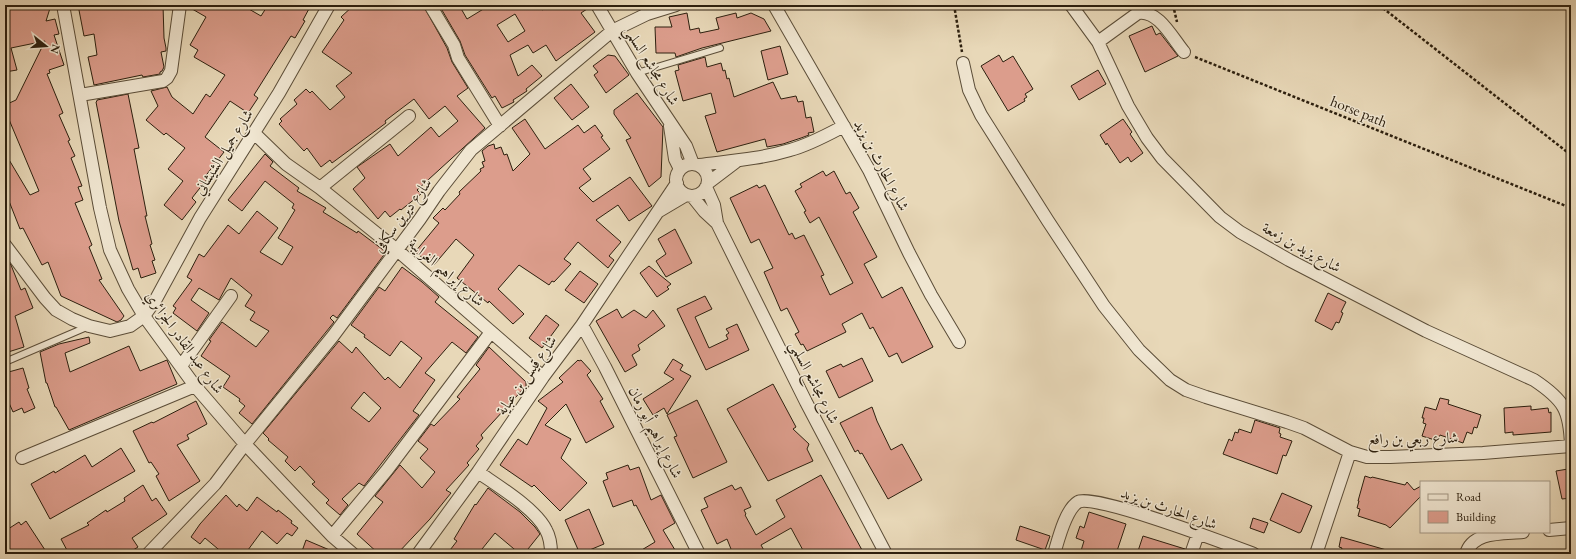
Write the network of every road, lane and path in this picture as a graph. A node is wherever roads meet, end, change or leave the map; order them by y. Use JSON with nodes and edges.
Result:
{"nodes":[{"id":1,"x":63,"y":5,"type":"edge"},
{"id":2,"x":180,"y":5,"type":"edge"},
{"id":3,"x":329,"y":5,"type":"edge"},
{"id":4,"x":430,"y":5,"type":"edge"},
{"id":5,"x":597,"y":5,"type":"edge"},
{"id":6,"x":676,"y":5,"type":"edge"},
{"id":7,"x":774,"y":5,"type":"edge"},
{"id":8,"x":954,"y":5,"type":"edge"},
{"id":9,"x":1071,"y":5,"type":"edge"},
{"id":10,"x":1173,"y":5,"type":"edge"},
{"id":11,"x":1379,"y":5,"type":"edge"},
{"id":12,"x":1178,"y":25,"type":"dead end"},
{"id":13,"x":612,"y":31,"type":"junction"},
{"id":14,"x":1098,"y":42,"type":"junction"},
{"id":15,"x":720,"y":48,"type":"dead end"},
{"id":16,"x":1184,"y":52,"type":"joint"},
{"id":17,"x":963,"y":63,"type":"joint"},
{"id":18,"x":637,"y":73,"type":"junction"},
{"id":19,"x":80,"y":95,"type":"junction"},
{"id":20,"x":409,"y":116,"type":"dead end"},
{"id":21,"x":669,"y":121,"type":"junction"},
{"id":22,"x":500,"y":126,"type":"junction"},
{"id":23,"x":844,"y":126,"type":"junction"},
{"id":24,"x":254,"y":133,"type":"junction"},
{"id":25,"x":1571,"y":155,"type":"edge"},
{"id":26,"x":737,"y":161,"type":"junction"},
{"id":27,"x":696,"y":165,"type":"junction"},
{"id":28,"x":680,"y":169,"type":"junction"},
{"id":29,"x":677,"y":183,"type":"junction"},
{"id":30,"x":707,"y":185,"type":"junction"},
{"id":31,"x":320,"y":188,"type":"junction"},
{"id":32,"x":689,"y":195,"type":"junction"},
{"id":33,"x":1571,"y":208,"type":"edge"},
{"id":34,"x":656,"y":212,"type":"junction"},
{"id":35,"x":717,"y":223,"type":"junction"},
{"id":36,"x":5,"y":245,"type":"edge"},
{"id":37,"x":397,"y":250,"type":"junction"},
{"id":38,"x":231,"y":296,"type":"dead end"},
{"id":39,"x":144,"y":316,"type":"junction"},
{"id":40,"x":89,"y":326,"type":"junction"},
{"id":41,"x":582,"y":326,"type":"junction"},
{"id":42,"x":491,"y":332,"type":"junction"},
{"id":43,"x":958,"y":342,"type":"dead end"},
{"id":44,"x":5,"y":362,"type":"edge"},
{"id":45,"x":181,"y":366,"type":"junction"},
{"id":46,"x":543,"y":377,"type":"junction"},
{"id":47,"x":195,"y":386,"type":"junction"},
{"id":48,"x":244,"y":444,"type":"junction"},
{"id":49,"x":1571,"y":446,"type":"edge"},
{"id":50,"x":1350,"y":452,"type":"junction"},
{"id":51,"x":22,"y":458,"type":"dead end"},
{"id":52,"x":478,"y":472,"type":"junction"},
{"id":53,"x":1571,"y":528,"type":"edge"},
{"id":54,"x":1550,"y":530,"type":"edge"},
{"id":55,"x":1515,"y":533,"type":"edge"},
{"id":56,"x":1198,"y":534,"type":"junction"},
{"id":57,"x":332,"y":536,"type":"junction"},
{"id":58,"x":148,"y":554,"type":"edge"},
{"id":59,"x":353,"y":554,"type":"edge"},
{"id":60,"x":418,"y":554,"type":"edge"},
{"id":61,"x":552,"y":554,"type":"edge"},
{"id":62,"x":699,"y":554,"type":"edge"},
{"id":63,"x":886,"y":554,"type":"edge"},
{"id":64,"x":1054,"y":554,"type":"edge"},
{"id":65,"x":1191,"y":554,"type":"edge"},
{"id":66,"x":1254,"y":554,"type":"edge"},
{"id":67,"x":1316,"y":554,"type":"edge"},
{"id":68,"x":1466,"y":554,"type":"edge"}],
"edges":[{"from":1,"to":19,"type":"street","name":"شارع عبد القادر الجزائري"},
{"from":2,"to":19,"type":"street"},
{"from":3,"to":24,"type":"street","name":"شارع جميل الشيشاني"},
{"from":4,"to":22,"type":"street"},
{"from":5,"to":13,"type":"street","name":"شارع مجاشع السلمي"},
{"from":6,"to":13,"type":"street","name":"شارع ديرين سكافي"},
{"from":7,"to":23,"type":"street","name":"شارع الحارث بن يزيد"},
{"from":8,"to":17,"type":"path"},
{"from":9,"to":14,"type":"street","name":"شارع يزيد بن زمعة"},
{"from":10,"to":12,"type":"path"},
{"from":11,"to":25,"type":"path"},
{"from":13,"to":18,"type":"street","name":"شارع مجاشع السلمي"},
{"from":13,"to":22,"type":"street","name":"شارع ديرين سكافي"},
{"from":14,"to":16,"type":"street"},
{"from":14,"to":49,"type":"street","name":"شارع يزيد بن زمعة"},
{"from":15,"to":18,"type":"lane"},
{"from":16,"to":33,"type":"path","name":"horse path"},
{"from":17,"to":50,"type":"street","name":"شارع ربعي بن رافع"},
{"from":18,"to":21,"type":"street","name":"شارع مجاشع السلمي"},
{"from":19,"to":39,"type":"street","name":"شارع عبد القادر الجزائري"},
{"from":20,"to":31,"type":"street"},
{"from":21,"to":27,"type":"street","name":"شارع مجاشع السلمي"},
{"from":21,"to":28,"type":"street","name":"شارع مجاشع السلمي"},
{"from":22,"to":37,"type":"street","name":"شارع ديرين سكافي"},
{"from":23,"to":26,"type":"street"},
{"from":23,"to":43,"type":"street","name":"شارع الحارث بن يزيد"},
{"from":24,"to":31,"type":"street","name":"شارع إبراهيم الغرايبة"},
{"from":24,"to":39,"type":"street","name":"شارع جميل الشيشاني"},
{"from":26,"to":27,"type":"street"},
{"from":26,"to":30,"type":"street"},
{"from":27,"to":28,"type":"street"},
{"from":27,"to":30,"type":"street"},
{"from":28,"to":29,"type":"street"},
{"from":29,"to":32,"type":"street"},
{"from":29,"to":34,"type":"street","name":"شارع قيس بن عباية"},
{"from":30,"to":32,"type":"street"},
{"from":30,"to":35,"type":"street","name":"شارع مجاشع السلمي"},
{"from":31,"to":37,"type":"street","name":"شارع إبراهيم الغرايبة"},
{"from":32,"to":34,"type":"street","name":"شارع قيس بن عباية"},
{"from":32,"to":35,"type":"street","name":"شارع مجاشع السلمي"},
{"from":34,"to":41,"type":"street","name":"شارع قيس بن عباية"},
{"from":35,"to":63,"type":"street","name":"شارع مجاشع السلمي"},
{"from":36,"to":40,"type":"street"},
{"from":37,"to":42,"type":"street","name":"شارع إبراهيم الغرايبة"},
{"from":37,"to":48,"type":"street","name":"شارع ديرين سكافي"},
{"from":38,"to":45,"type":"street"},
{"from":39,"to":40,"type":"street"},
{"from":39,"to":45,"type":"street","name":"شارع عبد القادر الجزائري"},
{"from":40,"to":44,"type":"lane"},
{"from":41,"to":46,"type":"street","name":"شارع قيس بن عباية"},
{"from":41,"to":62,"type":"street","name":"شارع إبراهيم أبو رمان"},
{"from":42,"to":46,"type":"street","name":"شارع إبراهيم الغرايبة"},
{"from":42,"to":57,"type":"street"},
{"from":45,"to":47,"type":"street","name":"شارع عبد القادر الجزائري"},
{"from":46,"to":52,"type":"street","name":"شارع قيس بن عباية"},
{"from":47,"to":48,"type":"street","name":"شارع عبد القادر الجزائري"},
{"from":47,"to":51,"type":"street"},
{"from":48,"to":57,"type":"street","name":"شارع عبد القادر الجزائري"},
{"from":48,"to":58,"type":"street","name":"شارع ديرين سكافي"},
{"from":49,"to":50,"type":"street","name":"شارع ربعي بن رافع"},
{"from":50,"to":67,"type":"street"},
{"from":52,"to":60,"type":"street","name":"شارع قيس بن عباية"},
{"from":52,"to":61,"type":"street"},
{"from":53,"to":54,"type":"street"},
{"from":55,"to":68,"type":"street"},
{"from":56,"to":64,"type":"street","name":"شارع الحارث بن يزيد"},
{"from":56,"to":65,"type":"street"},
{"from":56,"to":66,"type":"street","name":"شارع الحارث بن يزيد"},
{"from":57,"to":59,"type":"street","name":"شارع عبد القادر الجزائري"}]}
